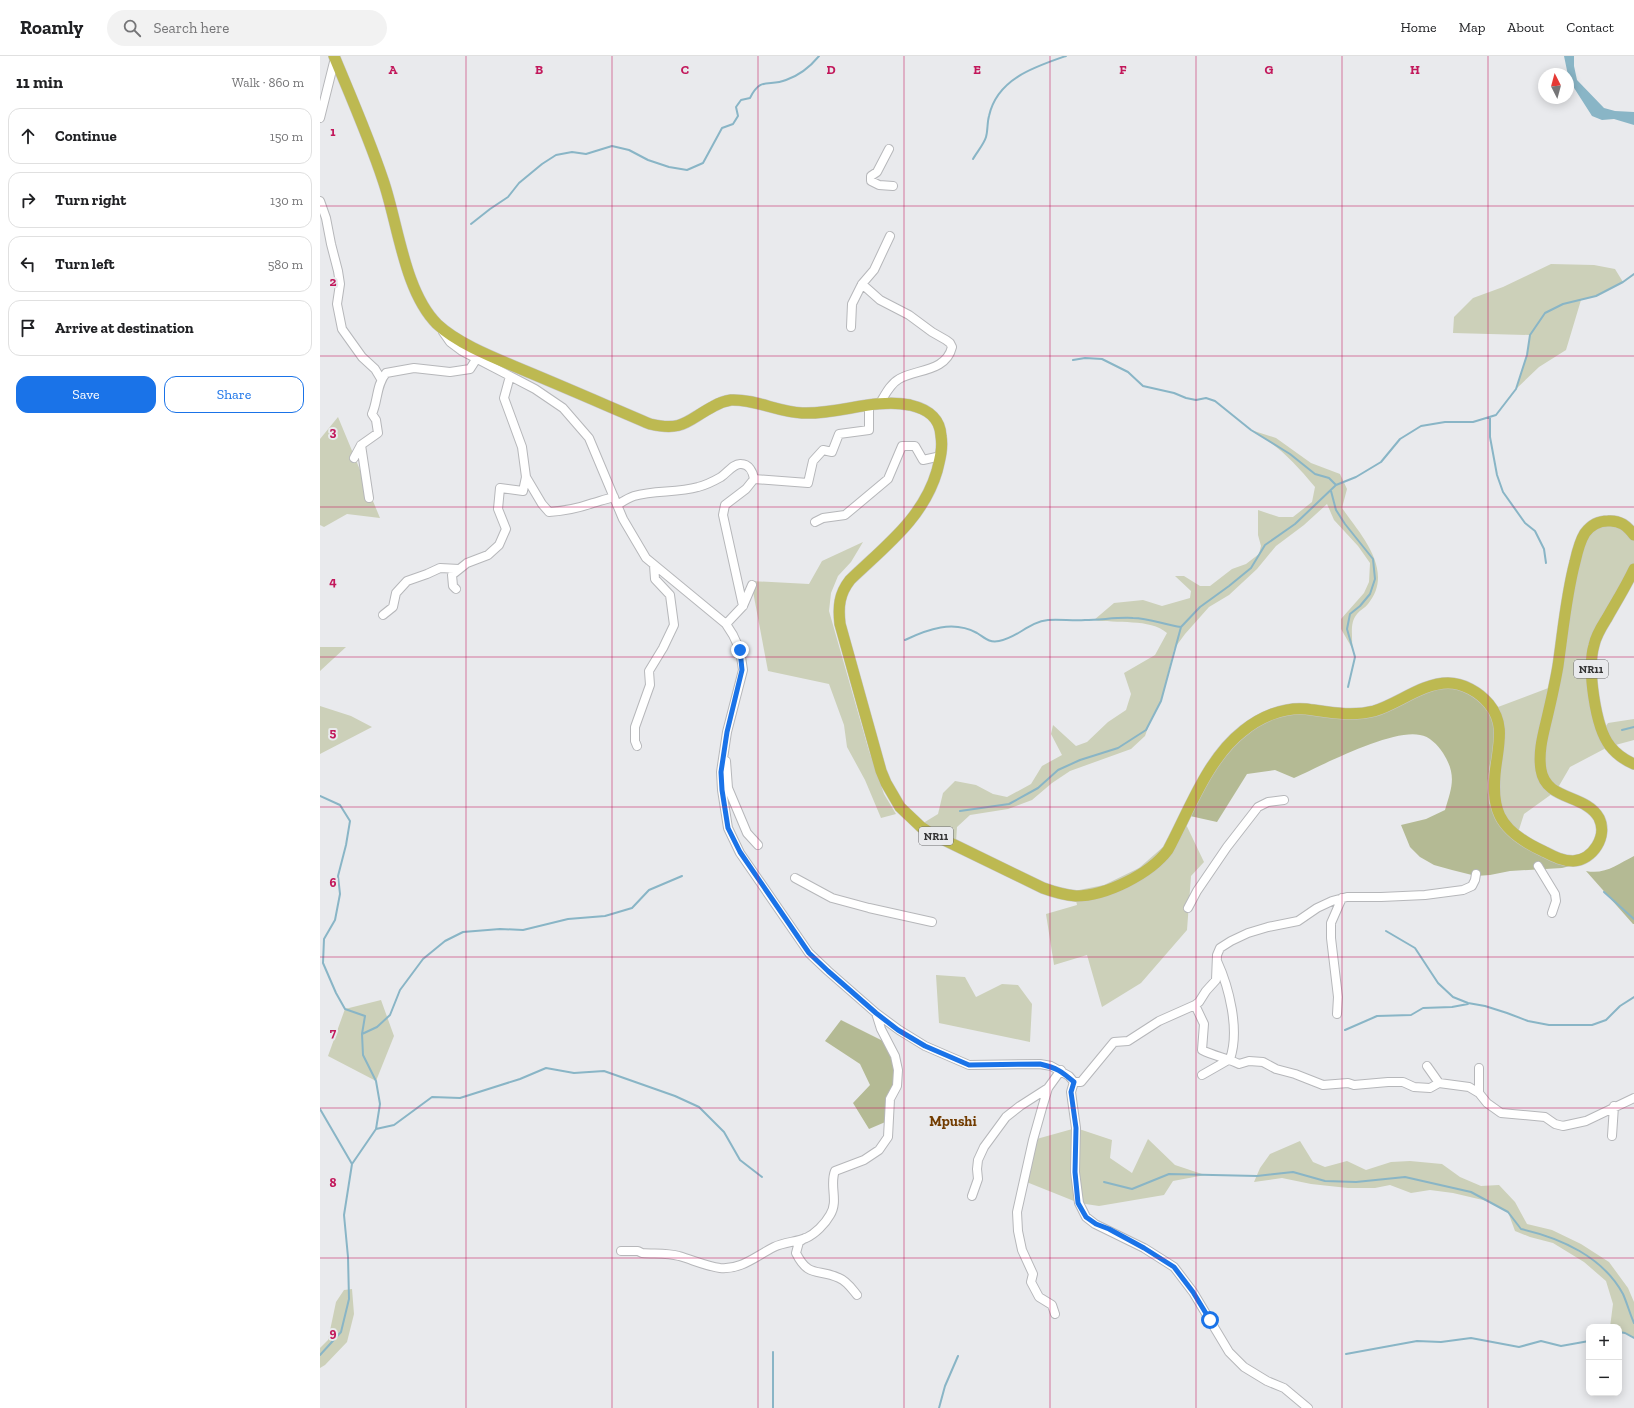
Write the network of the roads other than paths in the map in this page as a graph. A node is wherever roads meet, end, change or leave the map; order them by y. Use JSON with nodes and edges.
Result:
{"nodes":[{"id":1,"x":335,"y":57,"type":"edge"},
{"id":2,"x":320,"y":118,"type":"edge"},
{"id":3,"x":889,"y":149,"type":"dead end"},
{"id":4,"x":893,"y":186,"type":"dead end"},
{"id":5,"x":320,"y":202,"type":"edge"},
{"id":6,"x":890,"y":236,"type":"dead end"},
{"id":7,"x":862,"y":284,"type":"junction"},
{"id":8,"x":438,"y":324,"type":"junction"},
{"id":9,"x":851,"y":327,"type":"dead end"},
{"id":10,"x":476,"y":358,"type":"junction"},
{"id":11,"x":510,"y":376,"type":"junction"},
{"id":12,"x":381,"y":378,"type":"junction"},
{"id":13,"x":874,"y":404,"type":"junction"},
{"id":14,"x":361,"y":445,"type":"junction"},
{"id":15,"x":941,"y":456,"type":"junction"},
{"id":16,"x":354,"y":458,"type":"dead end"},
{"id":17,"x":526,"y":477,"type":"junction"},
{"id":18,"x":754,"y":479,"type":"junction"},
{"id":19,"x":369,"y":498,"type":"dead end"},
{"id":20,"x":616,"y":501,"type":"junction"},
{"id":21,"x":815,"y":522,"type":"dead end"},
{"id":22,"x":1632,"y":530,"type":"edge"},
{"id":23,"x":654,"y":565,"type":"junction"},
{"id":24,"x":459,"y":569,"type":"junction"},
{"id":25,"x":1634,"y":569,"type":"edge"},
{"id":26,"x":752,"y":585,"type":"dead end"},
{"id":27,"x":456,"y":589,"type":"dead end"},
{"id":28,"x":743,"y":606,"type":"junction"},
{"id":29,"x":383,"y":615,"type":"dead end"},
{"id":30,"x":726,"y":624,"type":"junction"},
{"id":31,"x":637,"y":746,"type":"dead end"},
{"id":32,"x":725,"y":750,"type":"junction"},
{"id":33,"x":1634,"y":764,"type":"edge"},
{"id":34,"x":1284,"y":800,"type":"dead end"},
{"id":35,"x":758,"y":845,"type":"dead end"},
{"id":36,"x":1538,"y":866,"type":"dead end"},
{"id":37,"x":1476,"y":874,"type":"dead end"},
{"id":38,"x":795,"y":878,"type":"dead end"},
{"id":39,"x":1342,"y":898,"type":"junction"},
{"id":40,"x":1188,"y":908,"type":"dead end"},
{"id":41,"x":1552,"y":912,"type":"dead end"},
{"id":42,"x":932,"y":922,"type":"dead end"},
{"id":43,"x":1216,"y":960,"type":"junction"},
{"id":44,"x":1195,"y":1005,"type":"junction"},
{"id":45,"x":876,"y":1013,"type":"junction"},
{"id":46,"x":1337,"y":1014,"type":"dead end"},
{"id":47,"x":1230,"y":1059,"type":"junction"},
{"id":48,"x":1427,"y":1066,"type":"dead end"},
{"id":49,"x":1479,"y":1068,"type":"dead end"},
{"id":50,"x":1061,"y":1070,"type":"junction"},
{"id":51,"x":1202,"y":1075,"type":"dead end"},
{"id":52,"x":1074,"y":1082,"type":"junction"},
{"id":53,"x":1439,"y":1083,"type":"junction"},
{"id":54,"x":1048,"y":1088,"type":"junction"},
{"id":55,"x":1479,"y":1093,"type":"junction"},
{"id":56,"x":1634,"y":1098,"type":"edge"},
{"id":57,"x":1614,"y":1106,"type":"junction"},
{"id":58,"x":1612,"y":1136,"type":"dead end"},
{"id":59,"x":972,"y":1196,"type":"dead end"},
{"id":60,"x":806,"y":1238,"type":"junction"},
{"id":61,"x":621,"y":1251,"type":"dead end"},
{"id":62,"x":857,"y":1295,"type":"dead end"},
{"id":63,"x":1055,"y":1314,"type":"dead end"},
{"id":64,"x":1308,"y":1408,"type":"edge"}],
"edges":[{"from":1,"to":2,"type":"street"},
{"from":1,"to":8,"type":"highway","number":"NR11"},
{"from":3,"to":4,"type":"street"},
{"from":5,"to":12,"type":"street"},
{"from":6,"to":7,"type":"street"},
{"from":7,"to":9,"type":"street"},
{"from":7,"to":13,"type":"street"},
{"from":8,"to":10,"type":"street"},
{"from":8,"to":13,"type":"highway","number":"NR11"},
{"from":10,"to":11,"type":"street"},
{"from":10,"to":12,"type":"street"},
{"from":11,"to":17,"type":"street"},
{"from":11,"to":20,"type":"street"},
{"from":12,"to":14,"type":"street"},
{"from":13,"to":15,"type":"highway","number":"NR11"},
{"from":13,"to":18,"type":"street"},
{"from":14,"to":16,"type":"street"},
{"from":14,"to":19,"type":"street"},
{"from":15,"to":21,"type":"street"},
{"from":15,"to":22,"type":"highway","number":"NR11"},
{"from":17,"to":20,"type":"street"},
{"from":17,"to":24,"type":"street"},
{"from":18,"to":20,"type":"street"},
{"from":18,"to":28,"type":"street"},
{"from":20,"to":23,"type":"street"},
{"from":23,"to":30,"type":"street"},
{"from":23,"to":31,"type":"street"},
{"from":24,"to":27,"type":"street"},
{"from":24,"to":29,"type":"street"},
{"from":25,"to":33,"type":"highway","number":"NR11"},
{"from":26,"to":28,"type":"street"},
{"from":28,"to":30,"type":"street"},
{"from":30,"to":32,"type":"street"},
{"from":32,"to":35,"type":"street"},
{"from":32,"to":45,"type":"street"},
{"from":34,"to":40,"type":"street"},
{"from":36,"to":41,"type":"street"},
{"from":37,"to":39,"type":"street"},
{"from":38,"to":42,"type":"street"},
{"from":39,"to":43,"type":"street"},
{"from":39,"to":46,"type":"street"},
{"from":43,"to":44,"type":"street"},
{"from":43,"to":47,"type":"street"},
{"from":44,"to":47,"type":"street"},
{"from":44,"to":52,"type":"street"},
{"from":45,"to":50,"type":"street"},
{"from":45,"to":60,"type":"street"},
{"from":47,"to":51,"type":"street"},
{"from":47,"to":53,"type":"street"},
{"from":48,"to":53,"type":"street"},
{"from":49,"to":55,"type":"street"},
{"from":50,"to":52,"type":"street"},
{"from":50,"to":54,"type":"street"},
{"from":52,"to":64,"type":"street"},
{"from":53,"to":55,"type":"street"},
{"from":54,"to":59,"type":"street"},
{"from":54,"to":63,"type":"street"},
{"from":55,"to":57,"type":"street"},
{"from":56,"to":57,"type":"street"},
{"from":57,"to":58,"type":"street"},
{"from":60,"to":61,"type":"street"},
{"from":60,"to":62,"type":"street"}]}
